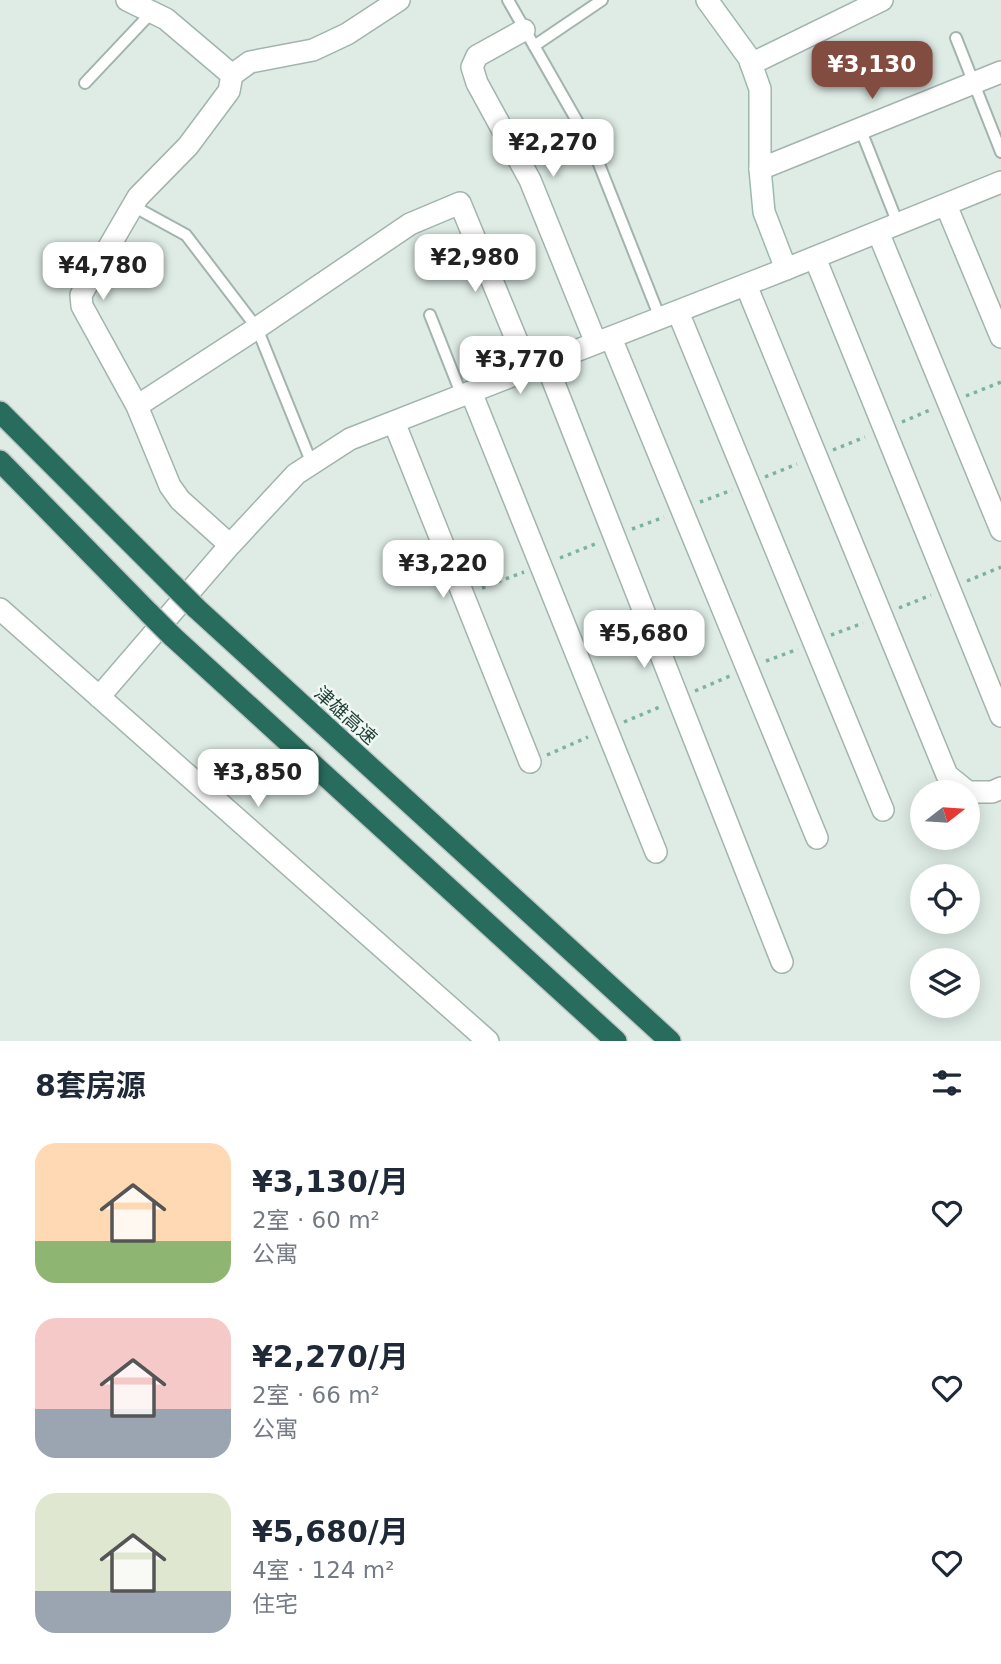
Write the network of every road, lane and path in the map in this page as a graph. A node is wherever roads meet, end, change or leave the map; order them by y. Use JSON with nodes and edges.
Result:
{"nodes":[{"id":1,"x":127,"y":0,"type":"edge"},
{"id":2,"x":399,"y":0,"type":"edge"},
{"id":3,"x":508,"y":0,"type":"edge"},
{"id":4,"x":707,"y":0,"type":"edge"},
{"id":5,"x":882,"y":0,"type":"edge"},
{"id":6,"x":595,"y":2,"type":"edge"},
{"id":7,"x":160,"y":6,"type":"edge"},
{"id":8,"x":529,"y":38,"type":"junction"},
{"id":9,"x":956,"y":38,"type":"dead end"},
{"id":10,"x":751,"y":64,"type":"junction"},
{"id":11,"x":1001,"y":72,"type":"edge"},
{"id":12,"x":232,"y":75,"type":"junction"},
{"id":13,"x":85,"y":83,"type":"dead end"},
{"id":14,"x":974,"y":83,"type":"junction"},
{"id":15,"x":860,"y":128,"type":"junction"},
{"id":16,"x":1001,"y":152,"type":"edge"},
{"id":17,"x":760,"y":169,"type":"junction"},
{"id":18,"x":1001,"y":182,"type":"edge"},
{"id":19,"x":946,"y":205,"type":"junction"},
{"id":20,"x":133,"y":206,"type":"junction"},
{"id":21,"x":898,"y":224,"type":"junction"},
{"id":22,"x":878,"y":232,"type":"junction"},
{"id":23,"x":815,"y":258,"type":"junction"},
{"id":24,"x":786,"y":270,"type":"junction"},
{"id":25,"x":746,"y":285,"type":"junction"},
{"id":26,"x":430,"y":315,"type":"dead end"},
{"id":27,"x":669,"y":315,"type":"junction"},
{"id":28,"x":257,"y":328,"type":"junction"},
{"id":29,"x":1001,"y":337,"type":"edge"},
{"id":30,"x":604,"y":340,"type":"junction"},
{"id":31,"x":537,"y":366,"type":"junction"},
{"id":32,"x":467,"y":394,"type":"junction"},
{"id":33,"x":137,"y":405,"type":"junction"},
{"id":34,"x":0,"y":412,"type":"edge"},
{"id":35,"x":394,"y":422,"type":"junction"},
{"id":36,"x":0,"y":461,"type":"edge"},
{"id":37,"x":312,"y":464,"type":"junction"},
{"id":38,"x":1001,"y":530,"type":"edge"},
{"id":39,"x":230,"y":545,"type":"junction"},
{"id":40,"x":0,"y":609,"type":"edge"},
{"id":41,"x":99,"y":697,"type":"junction"},
{"id":42,"x":1001,"y":716,"type":"edge"},
{"id":43,"x":530,"y":762,"type":"dead end"},
{"id":44,"x":1001,"y":788,"type":"edge"},
{"id":45,"x":883,"y":810,"type":"dead end"},
{"id":46,"x":817,"y":838,"type":"dead end"},
{"id":47,"x":656,"y":852,"type":"dead end"},
{"id":48,"x":782,"y":962,"type":"dead end"},
{"id":49,"x":488,"y":1041,"type":"edge"},
{"id":50,"x":615,"y":1041,"type":"edge"},
{"id":51,"x":670,"y":1041,"type":"edge"}],
"edges":[{"from":1,"to":7,"type":"street"},
{"from":2,"to":12,"type":"street"},
{"from":3,"to":8,"type":"lane"},
{"from":4,"to":10,"type":"street"},
{"from":5,"to":10,"type":"street"},
{"from":6,"to":8,"type":"lane"},
{"from":7,"to":12,"type":"street"},
{"from":7,"to":13,"type":"lane"},
{"from":8,"to":27,"type":"lane"},
{"from":8,"to":30,"type":"street"},
{"from":9,"to":14,"type":"lane"},
{"from":10,"to":17,"type":"street"},
{"from":11,"to":14,"type":"street"},
{"from":12,"to":20,"type":"street"},
{"from":14,"to":15,"type":"street"},
{"from":14,"to":16,"type":"lane"},
{"from":15,"to":17,"type":"street"},
{"from":15,"to":21,"type":"lane"},
{"from":17,"to":24,"type":"street"},
{"from":18,"to":19,"type":"street"},
{"from":19,"to":21,"type":"street"},
{"from":19,"to":29,"type":"street"},
{"from":20,"to":28,"type":"lane"},
{"from":20,"to":33,"type":"street"},
{"from":21,"to":22,"type":"street"},
{"from":22,"to":23,"type":"street"},
{"from":22,"to":38,"type":"street"},
{"from":23,"to":24,"type":"street"},
{"from":23,"to":42,"type":"street"},
{"from":24,"to":25,"type":"street"},
{"from":25,"to":27,"type":"street"},
{"from":25,"to":44,"type":"street"},
{"from":26,"to":32,"type":"lane"},
{"from":27,"to":30,"type":"street"},
{"from":27,"to":45,"type":"street"},
{"from":28,"to":31,"type":"street"},
{"from":28,"to":33,"type":"street"},
{"from":28,"to":37,"type":"lane"},
{"from":30,"to":31,"type":"street"},
{"from":30,"to":46,"type":"street"},
{"from":31,"to":32,"type":"street"},
{"from":31,"to":48,"type":"street"},
{"from":32,"to":35,"type":"street"},
{"from":32,"to":47,"type":"street"},
{"from":33,"to":39,"type":"street"},
{"from":34,"to":51,"type":"highway","name":"津雄高速","bridge":true},
{"from":35,"to":37,"type":"street"},
{"from":35,"to":43,"type":"street"},
{"from":36,"to":50,"type":"highway","bridge":true},
{"from":37,"to":39,"type":"street"},
{"from":39,"to":41,"type":"street"},
{"from":40,"to":41,"type":"street"},
{"from":41,"to":49,"type":"street"}]}
